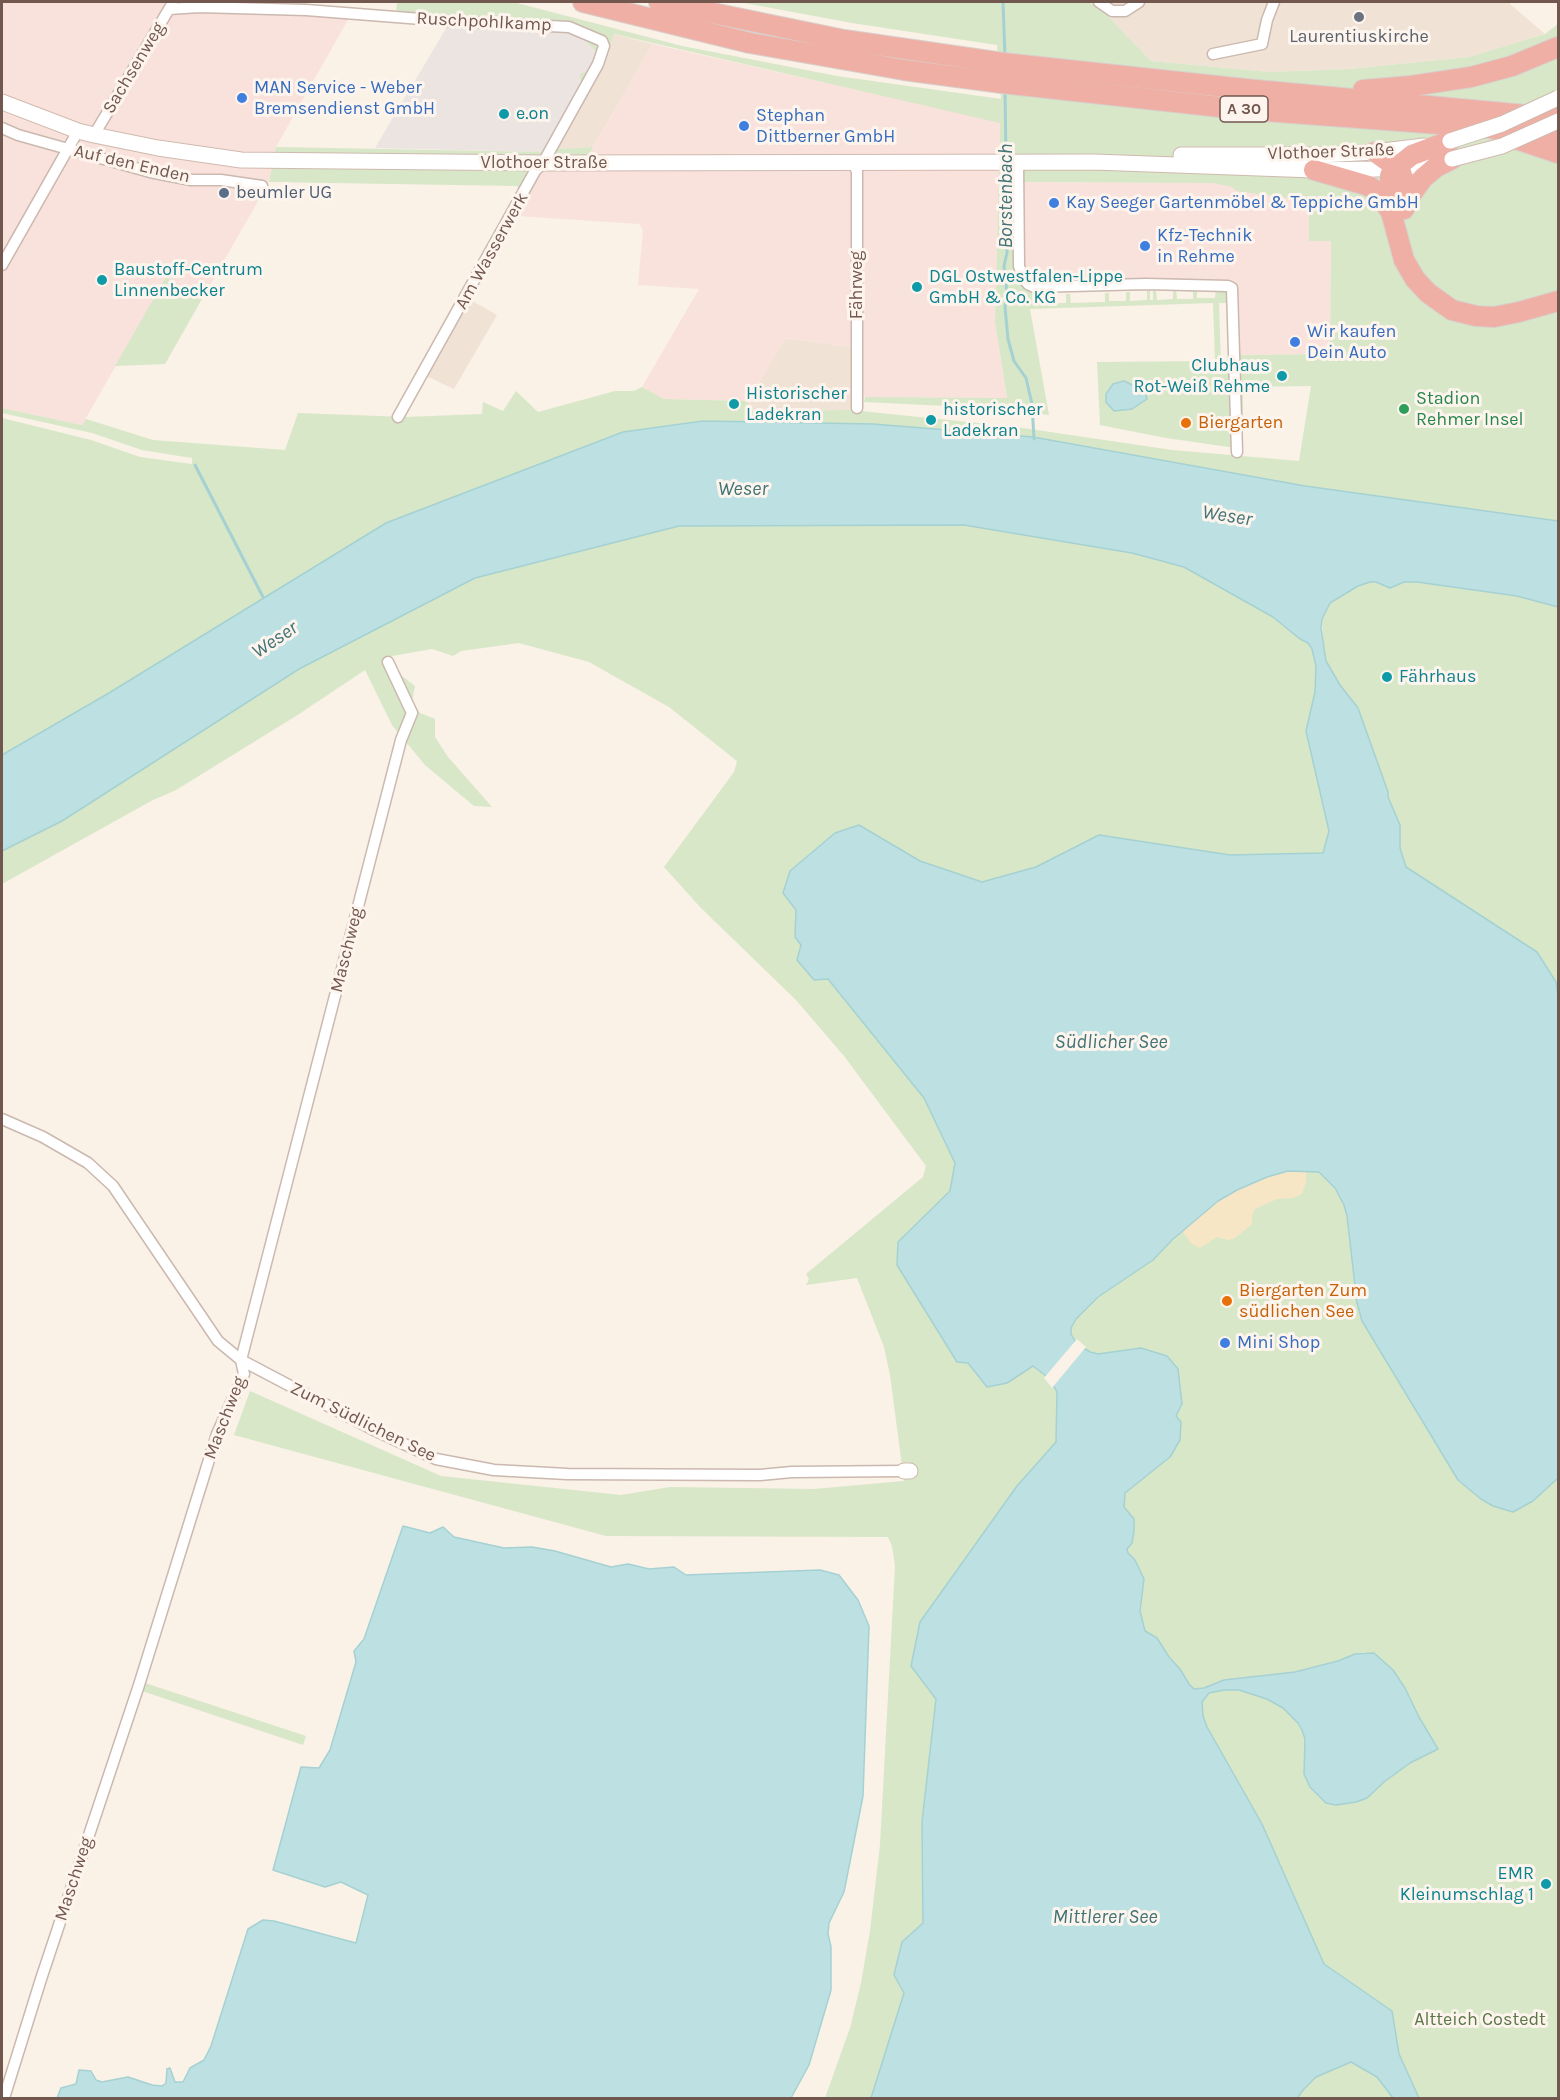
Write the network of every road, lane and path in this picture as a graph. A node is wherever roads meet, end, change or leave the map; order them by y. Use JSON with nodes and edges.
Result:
{"nodes":[{"id":1,"x":583,"y":2,"type":"edge"},
{"id":2,"x":659,"y":2,"type":"edge"},
{"id":3,"x":1099,"y":2,"type":"edge"},
{"id":4,"x":1139,"y":2,"type":"edge"},
{"id":5,"x":1274,"y":2,"type":"edge"},
{"id":6,"x":171,"y":5,"type":"edge"},
{"id":7,"x":582,"y":32,"type":"joint"},
{"id":8,"x":1558,"y":47,"type":"edge"},
{"id":9,"x":1213,"y":54,"type":"dead end"},
{"id":10,"x":1245,"y":89,"type":"junction"},
{"id":11,"x":1558,"y":98,"type":"edge"},
{"id":12,"x":2,"y":102,"type":"edge"},
{"id":13,"x":1558,"y":119,"type":"edge"},
{"id":14,"x":2,"y":128,"type":"edge"},
{"id":15,"x":1480,"y":128,"type":"junction"},
{"id":16,"x":78,"y":131,"type":"junction"},
{"id":17,"x":94,"y":135,"type":"junction"},
{"id":18,"x":1558,"y":136,"type":"edge"},
{"id":19,"x":68,"y":149,"type":"junction"},
{"id":20,"x":1451,"y":150,"type":"junction"},
{"id":21,"x":1375,"y":152,"type":"junction"},
{"id":22,"x":1558,"y":153,"type":"edge"},
{"id":23,"x":852,"y":162,"type":"junction"},
{"id":24,"x":1018,"y":162,"type":"junction"},
{"id":25,"x":1094,"y":162,"type":"junction"},
{"id":26,"x":543,"y":163,"type":"junction"},
{"id":27,"x":1396,"y":167,"type":"junction"},
{"id":28,"x":1314,"y":170,"type":"junction"},
{"id":29,"x":263,"y":189,"type":"dead end"},
{"id":30,"x":1397,"y":212,"type":"junction"},
{"id":31,"x":2,"y":265,"type":"edge"},
{"id":32,"x":1558,"y":302,"type":"edge"},
{"id":33,"x":857,"y":408,"type":"dead end"},
{"id":34,"x":398,"y":417,"type":"dead end"},
{"id":35,"x":1237,"y":452,"type":"dead end"},
{"id":36,"x":388,"y":662,"type":"dead end"},
{"id":37,"x":2,"y":1119,"type":"edge"},
{"id":38,"x":241,"y":1360,"type":"junction"},
{"id":39,"x":907,"y":1471,"type":"dead end"},
{"id":40,"x":3,"y":2098,"type":"edge"}],
"edges":[{"from":1,"to":15,"type":"highway","number":"A 30"},
{"from":2,"to":10,"type":"highway","number":"A 30"},
{"from":3,"to":4,"type":"street"},
{"from":5,"to":9,"type":"street"},
{"from":6,"to":7,"type":"street","name":"Ruschpohlkamp"},
{"from":6,"to":17,"type":"street","name":"Sachsenweg"},
{"from":7,"to":26,"type":"street","name":"Am Wasserwerk"},
{"from":8,"to":10,"type":"highway"},
{"from":10,"to":13,"type":"highway","number":"A 30"},
{"from":11,"to":20,"type":"main road","name":"Vlothoer Straße","bridge":true},
{"from":12,"to":16,"type":"main road","name":"Vlothoer Straße"},
{"from":13,"to":20,"type":"main road","name":"Vlothoer Straße","bridge":true},
{"from":14,"to":19,"type":"street","name":"Auf den Enden"},
{"from":15,"to":18,"type":"highway","number":"A 30"},
{"from":15,"to":22,"type":"highway"},
{"from":16,"to":17,"type":"main road","name":"Vlothoer Straße"},
{"from":16,"to":19,"type":"street"},
{"from":17,"to":26,"type":"main road","name":"Vlothoer Straße"},
{"from":19,"to":29,"type":"street","name":"Auf den Enden"},
{"from":19,"to":31,"type":"street"},
{"from":20,"to":21,"type":"main road","name":"Vlothoer Straße"},
{"from":20,"to":27,"type":"highway"},
{"from":20,"to":30,"type":"highway"},
{"from":21,"to":25,"type":"main road","name":"Vlothoer Straße"},
{"from":21,"to":27,"type":"highway"},
{"from":23,"to":24,"type":"main road","name":"Vlothoer Straße"},
{"from":23,"to":26,"type":"main road","name":"Vlothoer Straße"},
{"from":23,"to":33,"type":"street","name":"Fährweg"},
{"from":24,"to":25,"type":"main road","name":"Vlothoer Straße"},
{"from":24,"to":35,"type":"street"},
{"from":25,"to":28,"type":"main road","name":"Vlothoer Straße"},
{"from":26,"to":34,"type":"street","name":"Am Wasserwerk"},
{"from":27,"to":28,"type":"main road","name":"Vlothoer Straße"},
{"from":27,"to":30,"type":"highway"},
{"from":28,"to":30,"type":"highway"},
{"from":30,"to":32,"type":"highway"},
{"from":36,"to":38,"type":"street","name":"Maschweg"},
{"from":37,"to":38,"type":"street","name":"Zum Südlichen See"},
{"from":38,"to":39,"type":"street","name":"Zum Südlichen See"},
{"from":38,"to":40,"type":"street","name":"Maschweg"}]}
